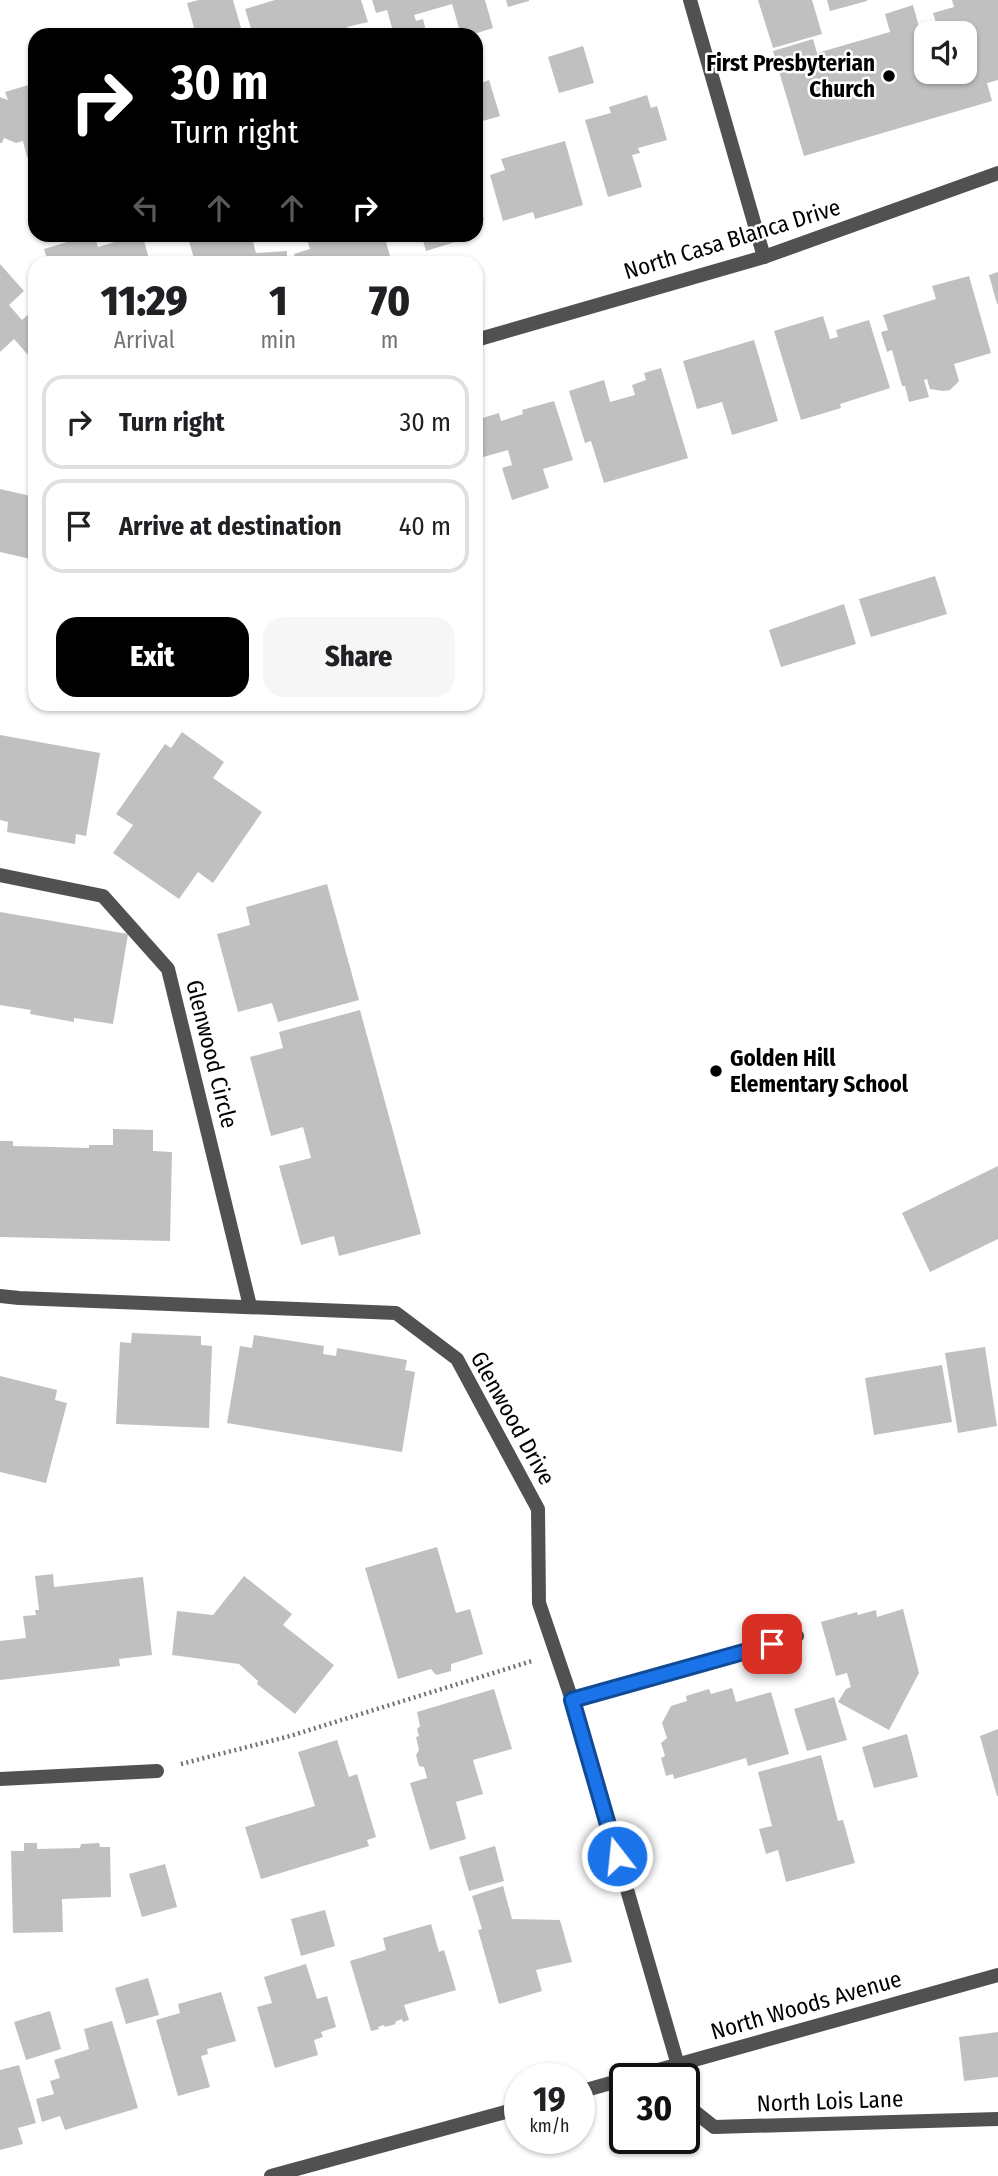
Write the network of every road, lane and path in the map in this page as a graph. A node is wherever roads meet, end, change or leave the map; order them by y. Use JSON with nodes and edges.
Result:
{"nodes":[{"id":1,"x":690,"y":0,"type":"edge"},
{"id":2,"x":998,"y":173,"type":"edge"},
{"id":3,"x":764,"y":257,"type":"junction"},
{"id":4,"x":483,"y":338,"type":"edge"},
{"id":5,"x":0,"y":875,"type":"edge"},
{"id":6,"x":0,"y":1296,"type":"edge"},
{"id":7,"x":250,"y":1306,"type":"junction"},
{"id":8,"x":797,"y":1636,"type":"dead end"},
{"id":9,"x":556,"y":1653,"type":"junction"},
{"id":10,"x":572,"y":1700,"type":"junction"},
{"id":11,"x":157,"y":1771,"type":"joint"},
{"id":12,"x":0,"y":1779,"type":"edge"},
{"id":13,"x":998,"y":1975,"type":"edge"},
{"id":14,"x":677,"y":2063,"type":"edge"},
{"id":15,"x":700,"y":2066,"type":"edge"},
{"id":16,"x":504,"y":2112,"type":"edge"},
{"id":17,"x":700,"y":2116,"type":"edge"},
{"id":18,"x":998,"y":2119,"type":"edge"},
{"id":19,"x":271,"y":2176,"type":"edge"}],
"edges":[{"from":1,"to":3,"type":"street"},
{"from":2,"to":3,"type":"street","name":"North Casa Blanca Drive"},
{"from":3,"to":4,"type":"street","name":"North Casa Blanca Drive"},
{"from":5,"to":7,"type":"street","name":"Glenwood Circle"},
{"from":6,"to":7,"type":"street","name":"Glenwood Drive"},
{"from":7,"to":9,"type":"street","name":"Glenwood Drive"},
{"from":8,"to":10,"type":"street"},
{"from":9,"to":10,"type":"street"},
{"from":9,"to":11,"type":"path"},
{"from":10,"to":14,"type":"street"},
{"from":11,"to":12,"type":"street"},
{"from":13,"to":15,"type":"street","name":"North Woods Avenue"},
{"from":16,"to":19,"type":"street"},
{"from":17,"to":18,"type":"street","name":"North Lois Lane"}]}
